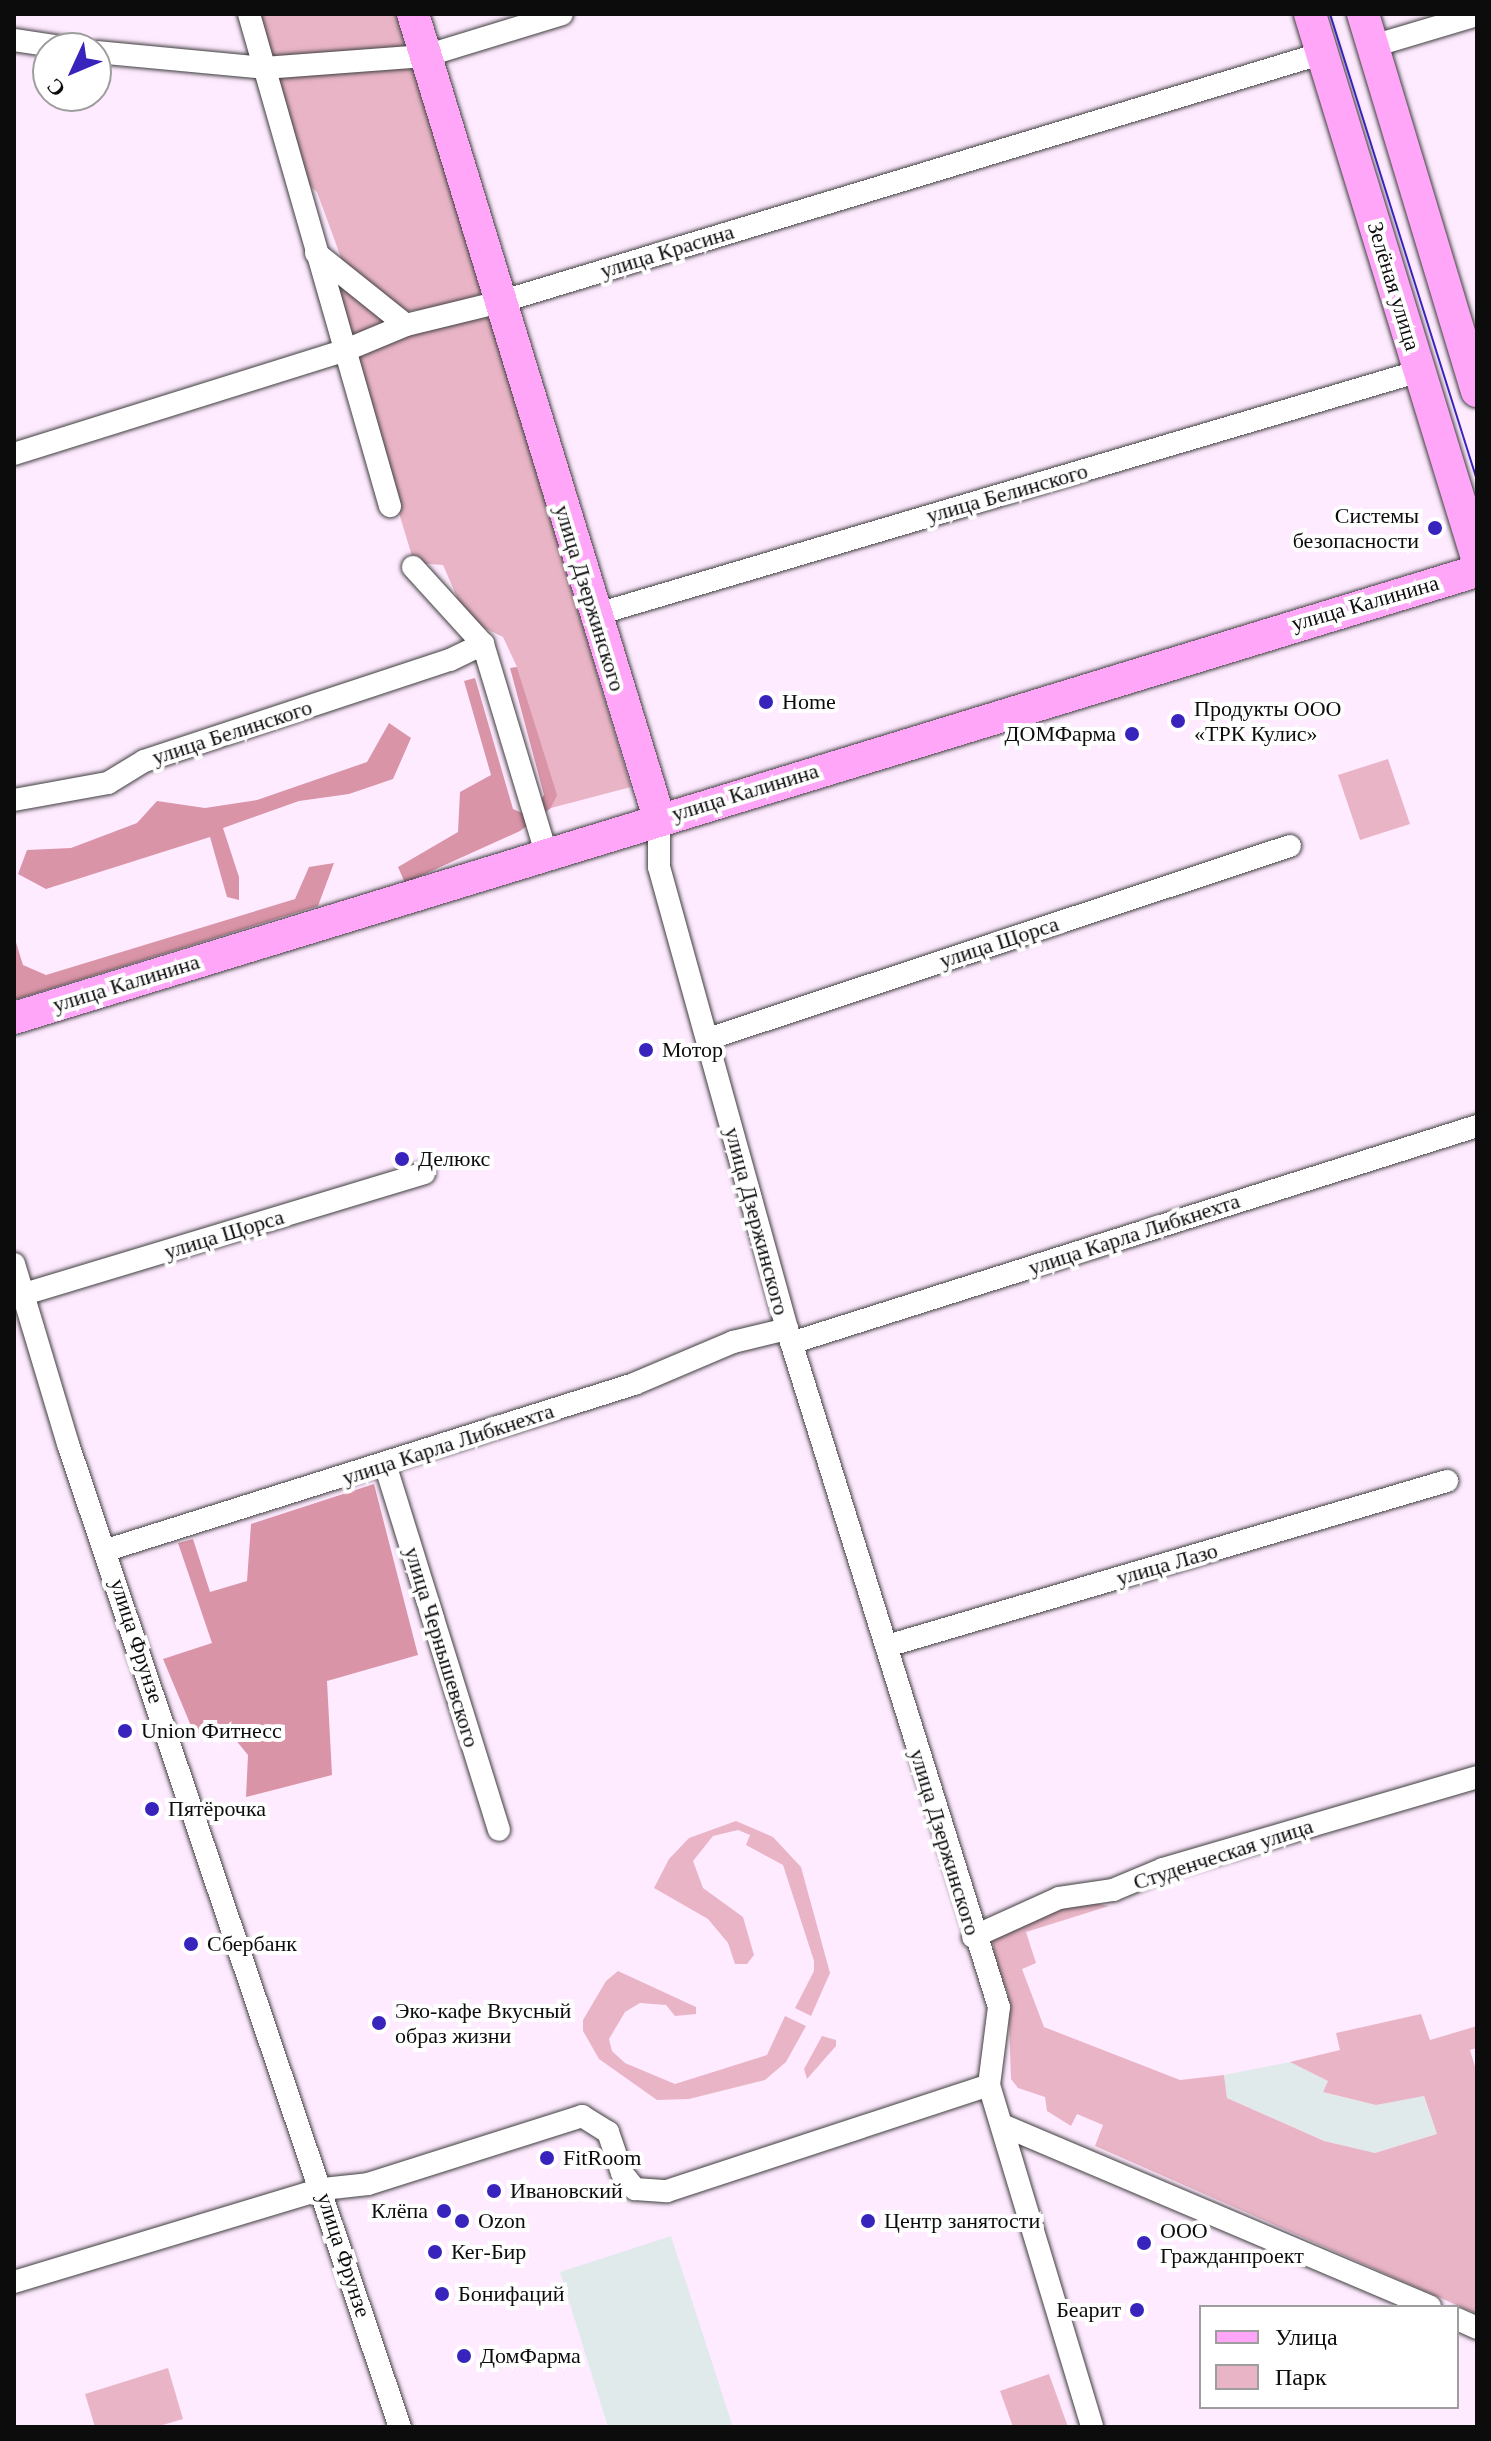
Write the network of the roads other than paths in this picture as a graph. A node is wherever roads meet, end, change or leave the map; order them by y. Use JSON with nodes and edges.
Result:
{"nodes":[{"id":1,"x":249,"y":14,"type":"edge"},
{"id":2,"x":413,"y":14,"type":"edge"},
{"id":3,"x":562,"y":14,"type":"edge"},
{"id":4,"x":1310,"y":14,"type":"edge"},
{"id":5,"x":1363,"y":14,"type":"edge"},
{"id":6,"x":1477,"y":15,"type":"edge"},
{"id":7,"x":1373,"y":46,"type":"junction"},
{"id":8,"x":1323,"y":53,"type":"junction"},
{"id":9,"x":112,"y":54,"type":"edge"},
{"id":10,"x":425,"y":56,"type":"junction"},
{"id":11,"x":264,"y":68,"type":"junction"},
{"id":12,"x":316,"y":253,"type":"junction"},
{"id":13,"x":500,"y":302,"type":"junction"},
{"id":14,"x":406,"y":325,"type":"junction"},
{"id":15,"x":346,"y":350,"type":"junction"},
{"id":16,"x":1420,"y":371,"type":"junction"},
{"id":17,"x":1477,"y":391,"type":"edge"},
{"id":18,"x":14,"y":454,"type":"edge"},
{"id":19,"x":390,"y":506,"type":"dead end"},
{"id":20,"x":1477,"y":558,"type":"edge"},
{"id":21,"x":413,"y":567,"type":"dead end"},
{"id":22,"x":1477,"y":571,"type":"edge"},
{"id":23,"x":594,"y":615,"type":"junction"},
{"id":24,"x":483,"y":644,"type":"junction"},
{"id":25,"x":14,"y":800,"type":"edge"},
{"id":26,"x":659,"y":818,"type":"junction"},
{"id":27,"x":1290,"y":846,"type":"dead end"},
{"id":28,"x":546,"y":853,"type":"junction"},
{"id":29,"x":14,"y":1018,"type":"edge"},
{"id":30,"x":708,"y":1039,"type":"junction"},
{"id":31,"x":1477,"y":1126,"type":"edge"},
{"id":32,"x":424,"y":1173,"type":"dead end"},
{"id":33,"x":14,"y":1264,"type":"edge"},
{"id":34,"x":24,"y":1294,"type":"junction"},
{"id":35,"x":789,"y":1336,"type":"junction"},
{"id":36,"x":385,"y":1464,"type":"junction"},
{"id":37,"x":1447,"y":1481,"type":"dead end"},
{"id":38,"x":107,"y":1550,"type":"junction"},
{"id":39,"x":887,"y":1646,"type":"junction"},
{"id":40,"x":1477,"y":1777,"type":"edge"},
{"id":41,"x":499,"y":1830,"type":"dead end"},
{"id":42,"x":973,"y":1937,"type":"junction"},
{"id":43,"x":989,"y":2085,"type":"junction"},
{"id":44,"x":1002,"y":2125,"type":"junction"},
{"id":45,"x":323,"y":2189,"type":"junction"},
{"id":46,"x":14,"y":2282,"type":"edge"},
{"id":47,"x":1425,"y":2305,"type":"edge"},
{"id":48,"x":400,"y":2427,"type":"edge"},
{"id":49,"x":1092,"y":2427,"type":"edge"}],
"edges":[{"from":1,"to":11,"type":"street"},
{"from":2,"to":10,"type":"street","name":"улица Дзержинского"},
{"from":3,"to":10,"type":"street"},
{"from":4,"to":8,"type":"street","name":"Зелёная улица"},
{"from":5,"to":7,"type":"street"},
{"from":6,"to":7,"type":"street"},
{"from":7,"to":17,"type":"street"},
{"from":8,"to":13,"type":"street","name":"улица Красина"},
{"from":8,"to":16,"type":"street","name":"Зелёная улица"},
{"from":9,"to":11,"type":"street"},
{"from":10,"to":11,"type":"street"},
{"from":10,"to":13,"type":"street","name":"улица Дзержинского"},
{"from":11,"to":12,"type":"street"},
{"from":12,"to":14,"type":"street"},
{"from":12,"to":15,"type":"street"},
{"from":13,"to":14,"type":"street","name":"улица Красина"},
{"from":13,"to":23,"type":"street","name":"улица Дзержинского"},
{"from":14,"to":15,"type":"street","name":"улица Красина"},
{"from":15,"to":18,"type":"street","name":"улица Красина"},
{"from":15,"to":19,"type":"street"},
{"from":16,"to":20,"type":"street","name":"Зелёная улица"},
{"from":16,"to":23,"type":"street","name":"улица Белинского"},
{"from":21,"to":24,"type":"street"},
{"from":22,"to":26,"type":"street","name":"улица Калинина"},
{"from":23,"to":26,"type":"street","name":"улица Дзержинского"},
{"from":24,"to":25,"type":"street","name":"улица Белинского"},
{"from":24,"to":28,"type":"street"},
{"from":26,"to":28,"type":"street","name":"улица Калинина"},
{"from":26,"to":30,"type":"street","name":"улица Дзержинского"},
{"from":27,"to":30,"type":"street","name":"улица Щорса"},
{"from":28,"to":29,"type":"street","name":"улица Калинина"},
{"from":30,"to":35,"type":"street","name":"улица Дзержинского"},
{"from":31,"to":35,"type":"street","name":"улица Карла Либкнехта"},
{"from":32,"to":34,"type":"street","name":"улица Щорса"},
{"from":33,"to":34,"type":"street","name":"улица Фрунзе"},
{"from":34,"to":38,"type":"street","name":"улица Фрунзе"},
{"from":35,"to":36,"type":"street","name":"улица Карла Либкнехта"},
{"from":35,"to":39,"type":"street","name":"улица Дзержинского"},
{"from":36,"to":38,"type":"street","name":"улица Карла Либкнехта"},
{"from":36,"to":41,"type":"street","name":"улица Чернышевского"},
{"from":37,"to":39,"type":"street","name":"улица Лазо"},
{"from":38,"to":45,"type":"street","name":"улица Фрунзе"},
{"from":39,"to":42,"type":"street","name":"улица Дзержинского"},
{"from":40,"to":42,"type":"street","name":"Студенческая улица"},
{"from":42,"to":43,"type":"street","name":"улица Дзержинского"},
{"from":43,"to":44,"type":"street","name":"улица Дзержинского"},
{"from":43,"to":45,"type":"street"},
{"from":44,"to":47,"type":"street"},
{"from":44,"to":49,"type":"street","name":"улица Дзержинского"},
{"from":45,"to":46,"type":"street"},
{"from":45,"to":48,"type":"street","name":"улица Фрунзе"}]}
